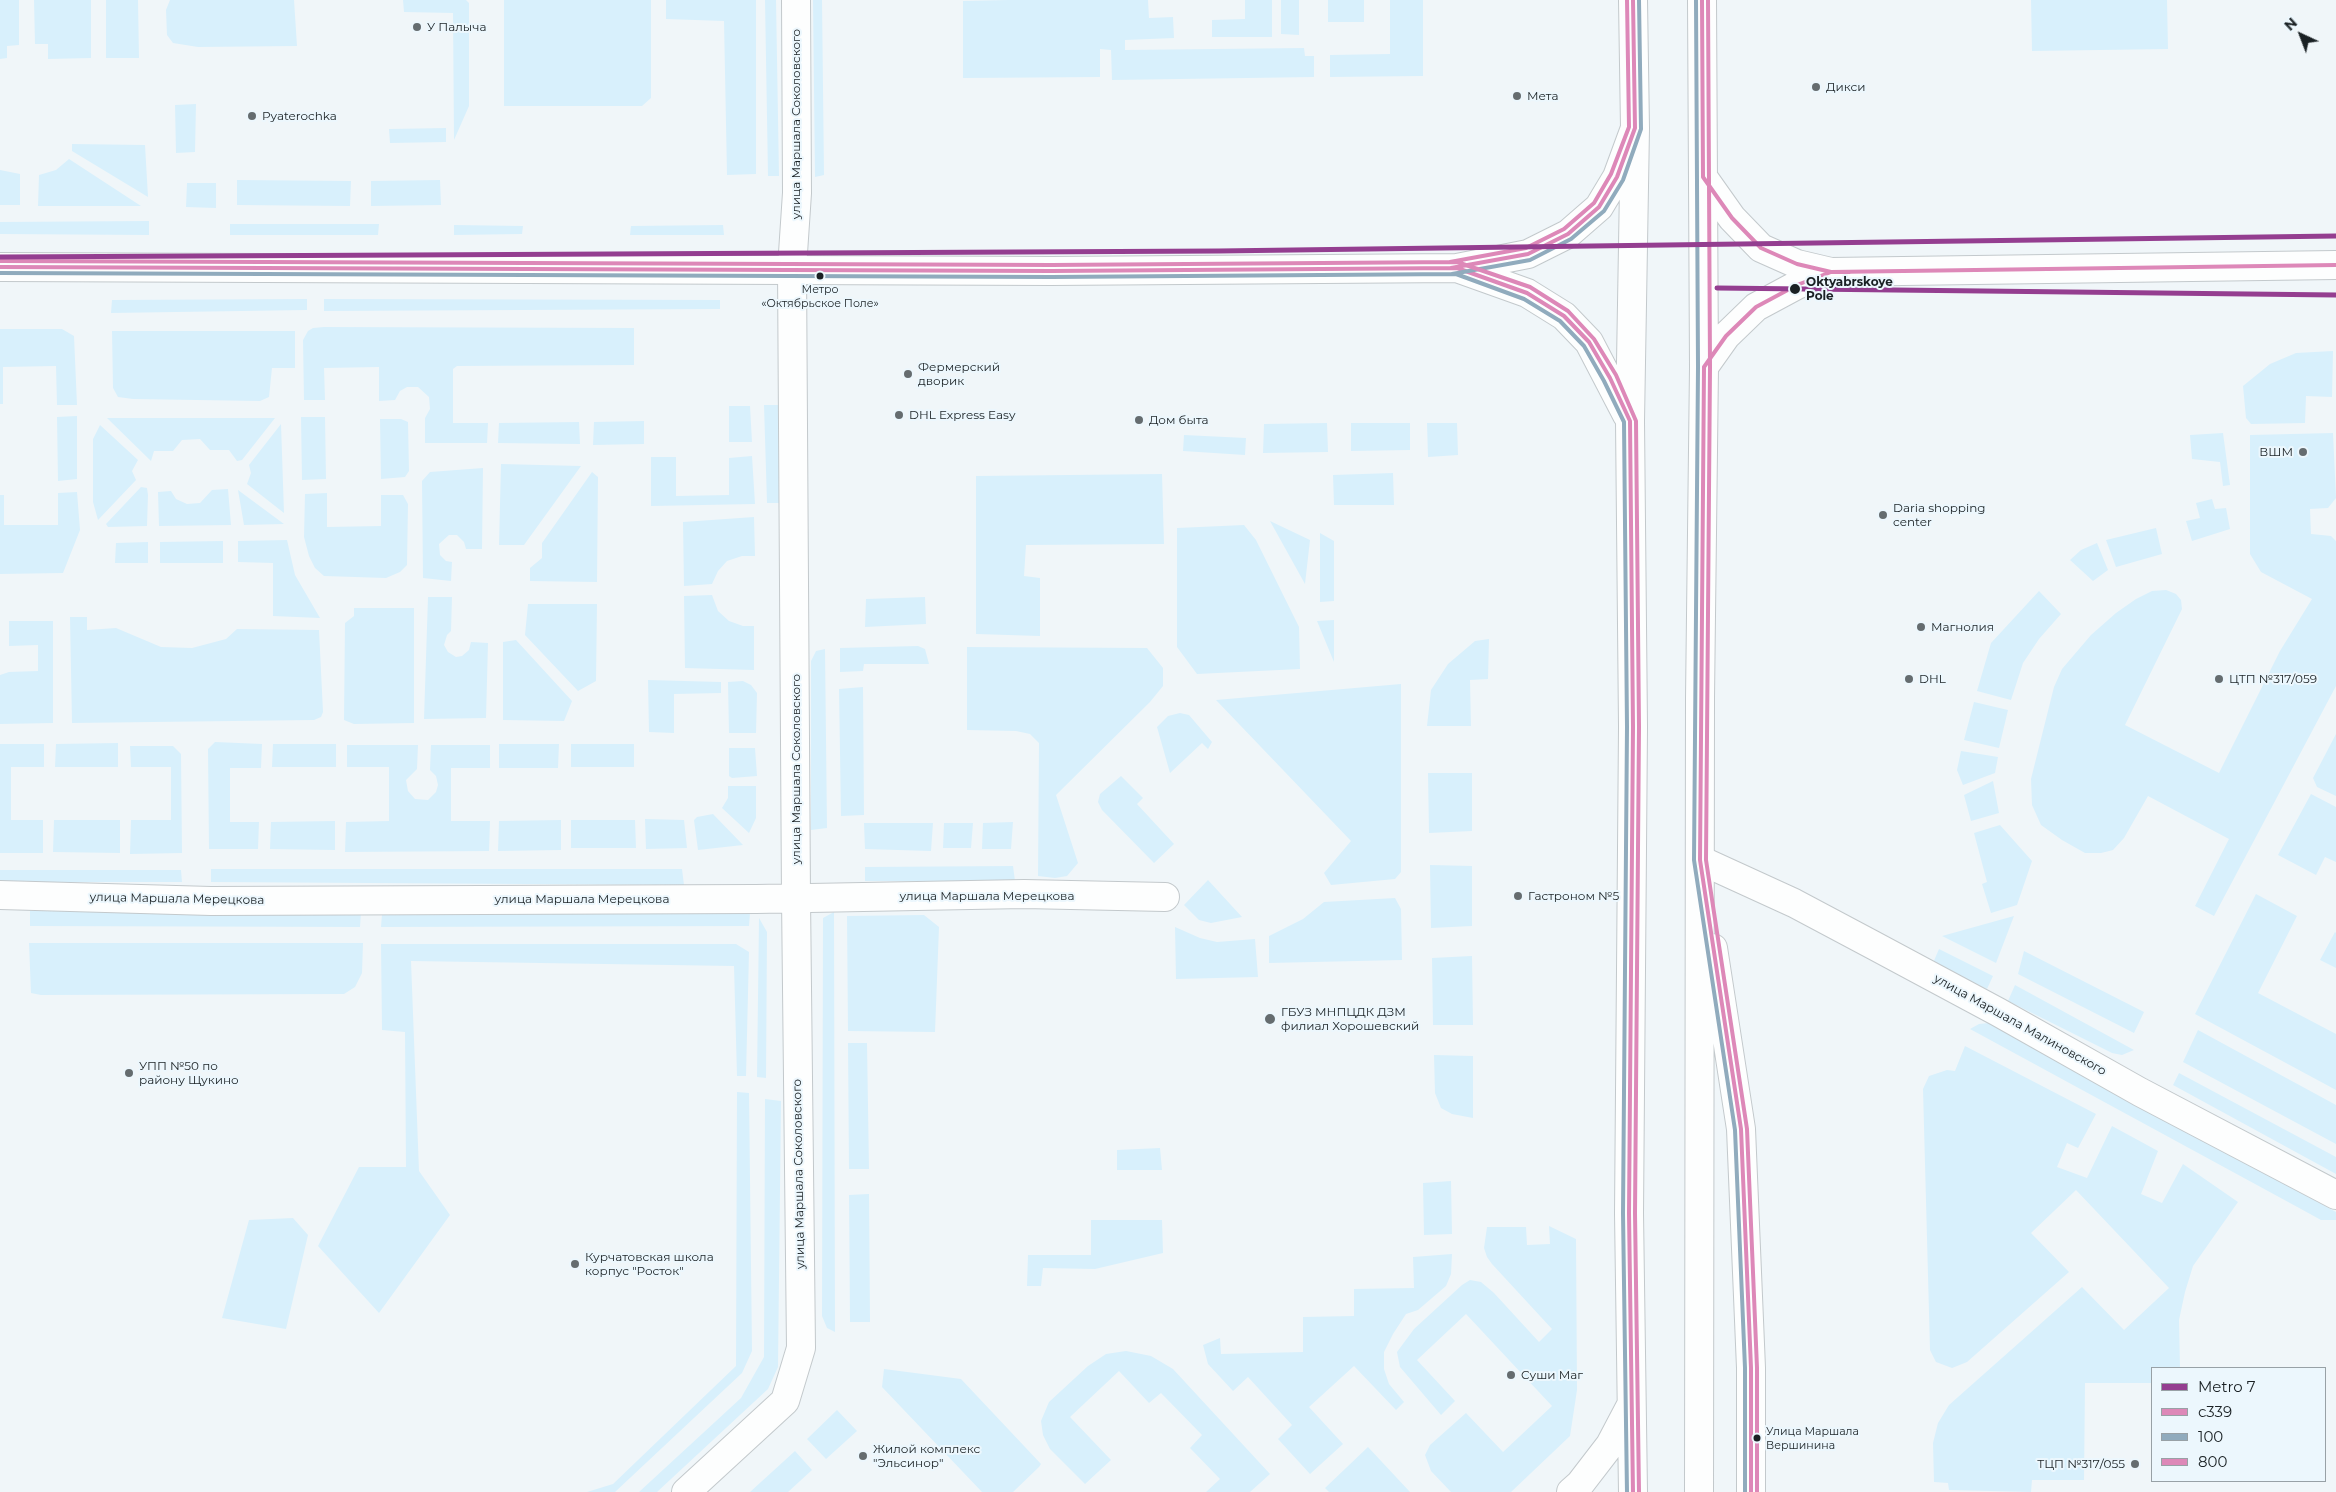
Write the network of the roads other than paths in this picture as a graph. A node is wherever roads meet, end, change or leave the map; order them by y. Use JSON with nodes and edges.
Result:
{"nodes":[{"id":1,"x":796,"y":0,"type":"edge"},
{"id":2,"x":1633,"y":0,"type":"edge"},
{"id":3,"x":1702,"y":0,"type":"edge"},
{"id":4,"x":1635,"y":128,"type":"junction"},
{"id":5,"x":1703,"y":176,"type":"junction"},
{"id":6,"x":2336,"y":265,"type":"edge"},
{"id":7,"x":0,"y":267,"type":"edge"},
{"id":8,"x":792,"y":268,"type":"junction"},
{"id":9,"x":1457,"y":268,"type":"junction"},
{"id":10,"x":1831,"y":272,"type":"junction"},
{"id":11,"x":1704,"y":367,"type":"junction"},
{"id":12,"x":1630,"y":421,"type":"junction"},
{"id":13,"x":1700,"y":860,"type":"junction"},
{"id":14,"x":0,"y":895,"type":"edge"},
{"id":15,"x":1164,"y":897,"type":"dead end"},
{"id":16,"x":796,"y":898,"type":"junction"},
{"id":17,"x":2336,"y":1195,"type":"edge"},
{"id":18,"x":1632,"y":1404,"type":"junction"},
{"id":19,"x":686,"y":1492,"type":"edge"},
{"id":20,"x":1571,"y":1492,"type":"edge"},
{"id":21,"x":1633,"y":1492,"type":"edge"},
{"id":22,"x":1699,"y":1492,"type":"edge"},
{"id":23,"x":1751,"y":1492,"type":"edge"}],
"edges":[{"from":1,"to":8,"type":"street","name":"улица Маршала Соколовского"},
{"from":2,"to":4,"type":"street"},
{"from":3,"to":5,"type":"street"},
{"from":4,"to":9,"type":"street"},
{"from":4,"to":12,"type":"street"},
{"from":5,"to":10,"type":"street"},
{"from":5,"to":11,"type":"street"},
{"from":6,"to":10,"type":"street"},
{"from":7,"to":8,"type":"street"},
{"from":8,"to":9,"type":"street"},
{"from":8,"to":16,"type":"street","name":"улица Маршала Соколовского"},
{"from":9,"to":12,"type":"street"},
{"from":10,"to":11,"type":"street"},
{"from":11,"to":13,"type":"street"},
{"from":12,"to":18,"type":"street"},
{"from":13,"to":17,"type":"street","name":"улица Маршала Малиновского"},
{"from":13,"to":22,"type":"street"},
{"from":13,"to":23,"type":"street"},
{"from":14,"to":16,"type":"street","name":"улица Маршала Мерецкова"},
{"from":15,"to":16,"type":"street","name":"улица Маршала Мерецкова"},
{"from":16,"to":19,"type":"street","name":"улица Маршала Соколовского"},
{"from":18,"to":20,"type":"street"},
{"from":18,"to":21,"type":"street"}]}
